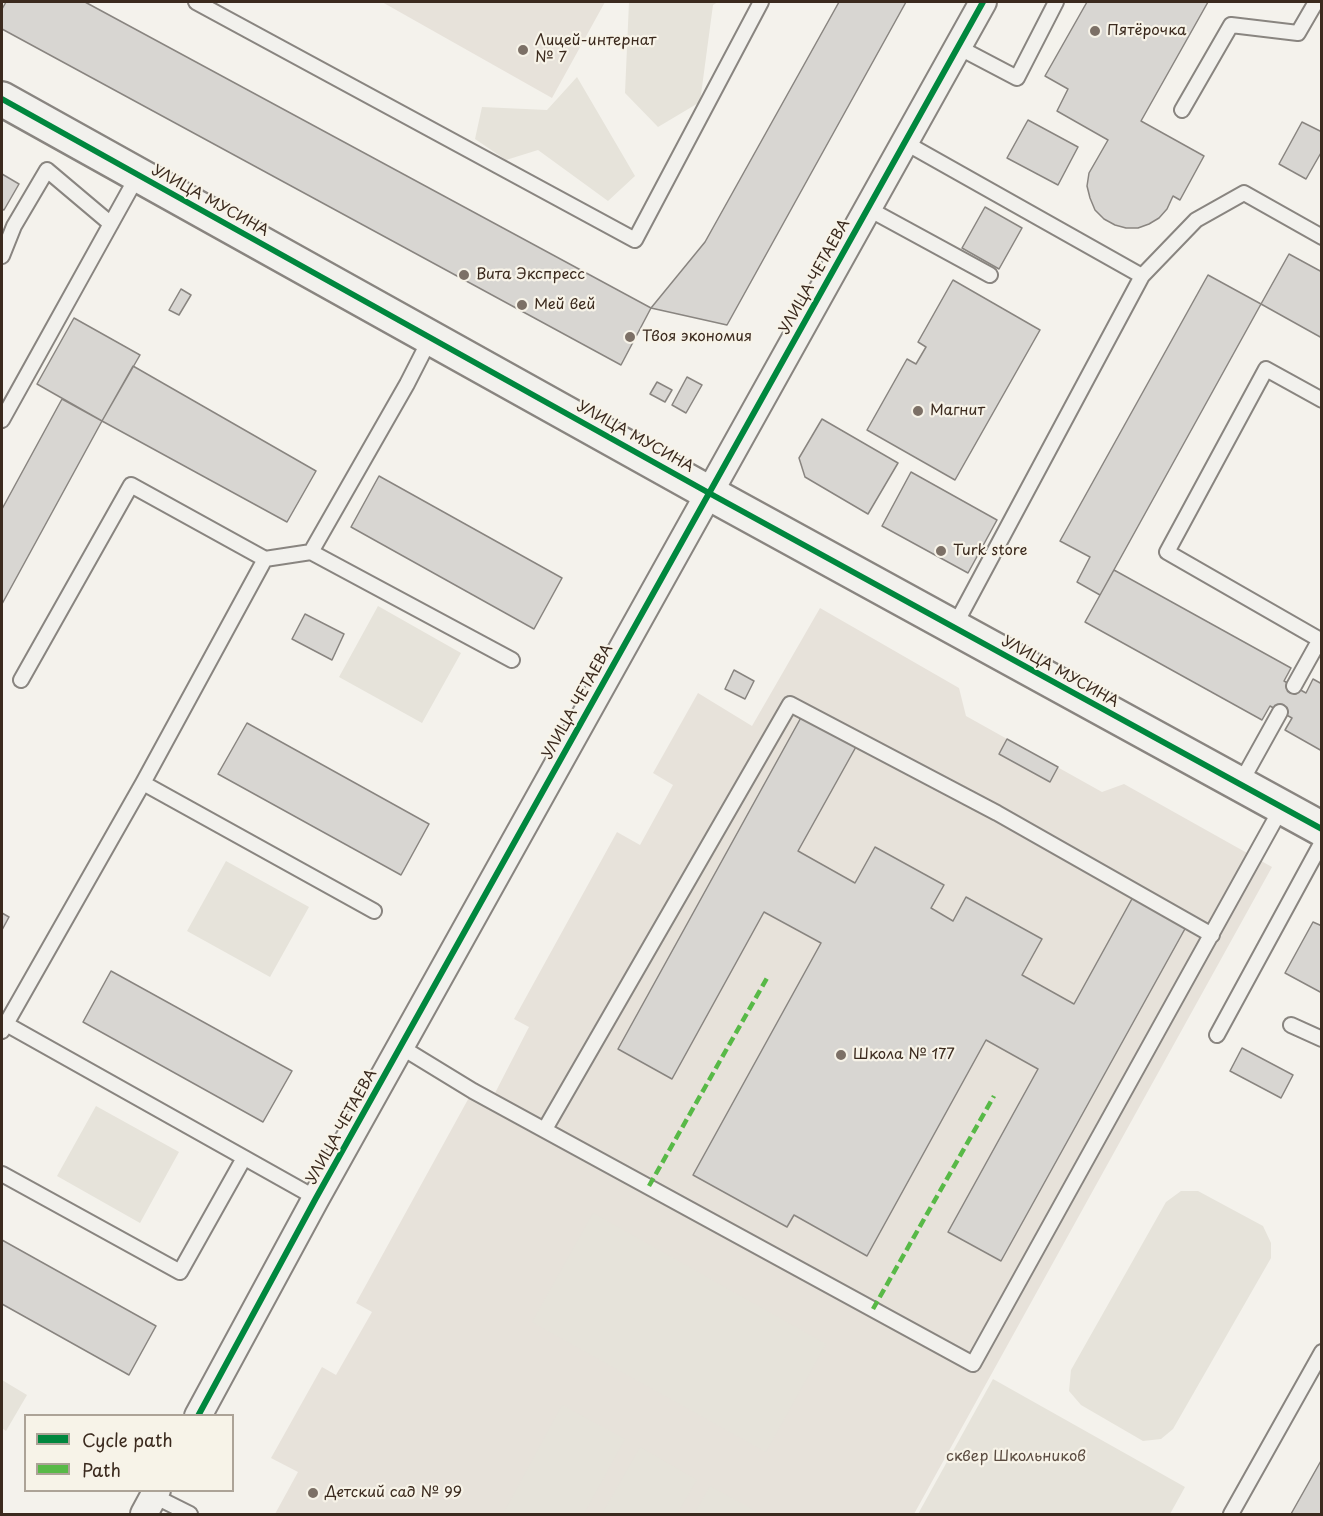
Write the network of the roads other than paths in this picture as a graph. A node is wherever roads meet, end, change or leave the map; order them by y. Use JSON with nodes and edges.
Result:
{"nodes":[{"id":1,"x":196,"y":2,"type":"edge"},
{"id":2,"x":761,"y":2,"type":"edge"},
{"id":3,"x":1056,"y":2,"type":"edge"},
{"id":4,"x":1316,"y":2,"type":"edge"},
{"id":5,"x":975,"y":4,"type":"edge"},
{"id":6,"x":958,"y":47,"type":"junction"},
{"id":7,"x":2,"y":99,"type":"edge"},
{"id":8,"x":1182,"y":111,"type":"dead end"},
{"id":9,"x":904,"y":142,"type":"junction"},
{"id":10,"x":138,"y":175,"type":"junction"},
{"id":11,"x":867,"y":208,"type":"junction"},
{"id":12,"x":111,"y":224,"type":"junction"},
{"id":13,"x":1322,"y":237,"type":"edge"},
{"id":14,"x":2,"y":256,"type":"edge"},
{"id":15,"x":990,"y":275,"type":"dead end"},
{"id":16,"x":1142,"y":276,"type":"junction"},
{"id":17,"x":431,"y":337,"type":"junction"},
{"id":18,"x":1322,"y":400,"type":"edge"},
{"id":19,"x":2,"y":420,"type":"edge"},
{"id":20,"x":709,"y":492,"type":"junction"},
{"id":21,"x":311,"y":552,"type":"junction"},
{"id":22,"x":266,"y":559,"type":"junction"},
{"id":23,"x":954,"y":627,"type":"junction"},
{"id":24,"x":1320,"y":641,"type":"edge"},
{"id":25,"x":512,"y":660,"type":"dead end"},
{"id":26,"x":21,"y":680,"type":"dead end"},
{"id":27,"x":1294,"y":686,"type":"dead end"},
{"id":28,"x":1280,"y":712,"type":"dead end"},
{"id":29,"x":143,"y":783,"type":"junction"},
{"id":30,"x":1240,"y":784,"type":"junction"},
{"id":31,"x":1282,"y":807,"type":"junction"},
{"id":32,"x":1322,"y":829,"type":"edge"},
{"id":33,"x":1322,"y":842,"type":"edge"},
{"id":34,"x":375,"y":911,"type":"dead end"},
{"id":35,"x":1212,"y":934,"type":"junction"},
{"id":36,"x":1291,"y":1025,"type":"dead end"},
{"id":37,"x":4,"y":1027,"type":"edge"},
{"id":38,"x":1217,"y":1035,"type":"dead end"},
{"id":39,"x":1322,"y":1039,"type":"edge"},
{"id":40,"x":401,"y":1047,"type":"junction"},
{"id":41,"x":545,"y":1130,"type":"junction"},
{"id":42,"x":244,"y":1158,"type":"junction"},
{"id":43,"x":2,"y":1174,"type":"edge"},
{"id":44,"x":316,"y":1198,"type":"junction"},
{"id":45,"x":1322,"y":1352,"type":"edge"},
{"id":46,"x":199,"y":1414,"type":"edge"},
{"id":47,"x":152,"y":1500,"type":"edge"},
{"id":48,"x":190,"y":1515,"type":"edge"},
{"id":49,"x":1231,"y":1515,"type":"edge"}],
"edges":[{"from":1,"to":2,"type":"lane"},
{"from":3,"to":6,"type":"lane"},
{"from":4,"to":8,"type":"lane"},
{"from":5,"to":6,"type":"street","name":"УЛИЦА ЧЕТАЕВА"},
{"from":6,"to":9,"type":"street","name":"УЛИЦА ЧЕТАЕВА"},
{"from":7,"to":10,"type":"street","name":"УЛИЦА МУСИНА"},
{"from":9,"to":11,"type":"street","name":"УЛИЦА ЧЕТАЕВА"},
{"from":9,"to":16,"type":"lane"},
{"from":10,"to":12,"type":"lane"},
{"from":10,"to":17,"type":"street","name":"УЛИЦА МУСИНА"},
{"from":11,"to":15,"type":"lane"},
{"from":11,"to":20,"type":"street","name":"УЛИЦА ЧЕТАЕВА"},
{"from":12,"to":14,"type":"lane"},
{"from":12,"to":19,"type":"lane"},
{"from":13,"to":16,"type":"lane"},
{"from":16,"to":23,"type":"lane"},
{"from":17,"to":20,"type":"street","name":"УЛИЦА МУСИНА"},
{"from":17,"to":21,"type":"lane"},
{"from":18,"to":24,"type":"lane"},
{"from":20,"to":23,"type":"street","name":"УЛИЦА МУСИНА"},
{"from":20,"to":40,"type":"street","name":"УЛИЦА ЧЕТАЕВА"},
{"from":21,"to":22,"type":"lane"},
{"from":21,"to":25,"type":"lane"},
{"from":22,"to":26,"type":"lane"},
{"from":22,"to":29,"type":"lane"},
{"from":23,"to":30,"type":"street","name":"УЛИЦА МУСИНА"},
{"from":24,"to":27,"type":"lane"},
{"from":28,"to":30,"type":"lane"},
{"from":29,"to":34,"type":"lane"},
{"from":29,"to":37,"type":"lane"},
{"from":30,"to":31,"type":"street","name":"УЛИЦА МУСИНА"},
{"from":31,"to":32,"type":"street","name":"УЛИЦА МУСИНА"},
{"from":31,"to":35,"type":"lane"},
{"from":33,"to":38,"type":"lane"},
{"from":35,"to":41,"type":"lane"},
{"from":35,"to":41,"type":"lane"},
{"from":36,"to":39,"type":"lane"},
{"from":37,"to":42,"type":"lane"},
{"from":40,"to":41,"type":"lane"},
{"from":40,"to":44,"type":"street","name":"УЛИЦА ЧЕТАЕВА"},
{"from":42,"to":43,"type":"lane"},
{"from":42,"to":44,"type":"lane"},
{"from":44,"to":46,"type":"street","name":"УЛИЦА ЧЕТАЕВА"},
{"from":45,"to":49,"type":"lane"},
{"from":47,"to":48,"type":"lane"}]}
